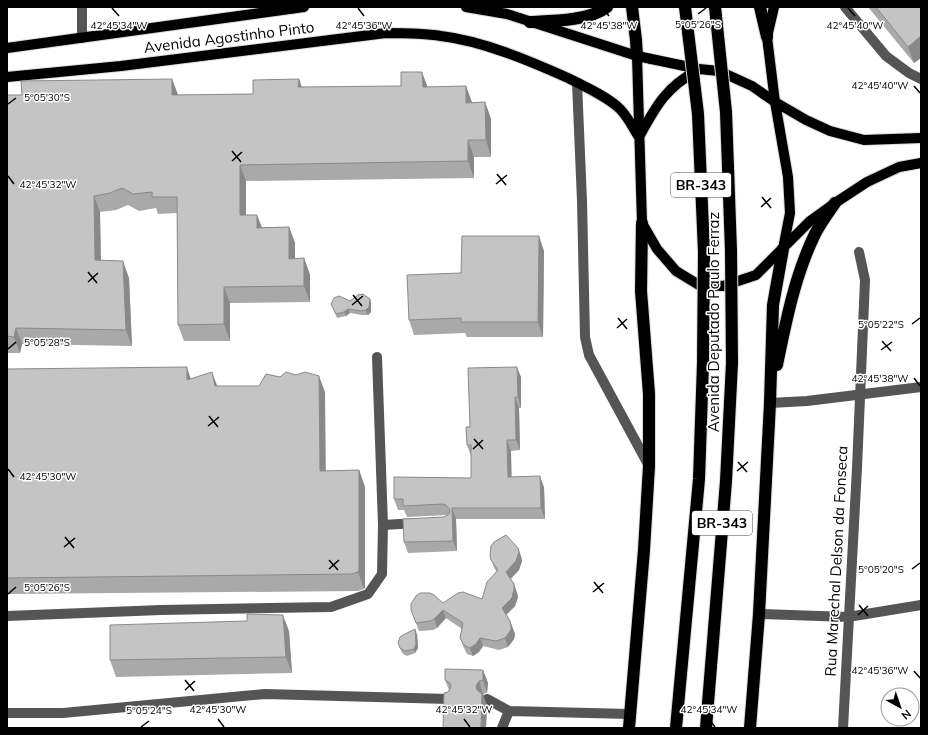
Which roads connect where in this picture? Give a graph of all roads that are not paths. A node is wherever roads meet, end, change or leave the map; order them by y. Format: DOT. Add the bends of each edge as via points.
graph roads {
  1 [pos="82,7"];
  2 [pos="304,7"];
  3 [pos="466,7"];
  4 [pos="607,7"];
  5 [pos="632,7"];
  6 [pos="685,7"];
  7 [pos="715,7"];
  8 [pos="760,7"];
  9 [pos="774,7"];
  10 [pos="845,7"];
  11 [pos="530,22"];
  12 [pos="767,37"];
  13 [pos="82,38"];
  14 [pos="7,48"];
  15 [pos="637,56"];
  16 [pos="699,69"];
  17 [pos="7,77"];
  18 [pos="921,79"];
  19 [pos="577,83"];
  20 [pos="775,102"];
  21 [pos="639,137"];
  22 [pos="921,138"];
  23 [pos="921,163"];
  24 [pos="834,203"];
  25 [pos="642,223"];
  26 [pos="783,249"];
  27 [pos="859,252"];
  28 [pos="377,357"];
  29 [pos="921,387"];
  30 [pos="859,395"];
  31 [pos="770,398"];
  32 [pos="649,466"];
  33 [pos="426,522"];
  34 [pos="383,525"];
  35 [pos="921,605"];
  36 [pos="759,614"];
  37 [pos="7,616"];
  38 [pos="848,617"];
  39 [pos="449,699"];
  40 [pos="487,699"];
  41 [pos="509,711"];
  42 [pos="7,713"];
  43 [pos="630,714"];
  44 [pos="502,728"];
  45 [pos="629,728"];
  46 [pos="676,728"];
  47 [pos="706,728"];
  48 [pos="750,728"];
  49 [pos="842,728"];
  1 -- 13 [label="street"];
  2 -- 13 [label="main road, Avenida Agostinho Pinto"];
  3 -- 11 [label="main road" via="507,14"];
  4 -- 11 [label="highway" via="572,19"];
  5 -- 15 [label="highway"];
  6 -- 46 [label="highway, Avenida Deputado Paulo Ferraz / BR-343, bridge" via="698,121 704,252 703,363 699,479"];
  7 -- 47 [label="highway, Avenida Deputado Paulo Ferraz / BR-343, bridge" via="726,112 732,363 726,481"];
  8 -- 12 [label="highway"];
  9 -- 12 [label="main road"];
  10 -- 18 [label="street" via="886,56 909,74"];
  11 -- 15 [label="main road"];
  12 -- 20 [label="main road"];
  13 -- 14 [label="main road, Avenida Agostinho Pinto"];
  15 -- 16 [label="main road"];
  15 -- 21 [label="main road"];
  16 -- 20 [label="main road" via="719,71 752,86"];
  16 -- 21 [label="main road" via="683,78 666,93"];
  17 -- 19 [label="main road, Avenida Agostinho Pinto" via="121,66 360,36 412,33 442,36 490,48 526,60"];
  19 -- 21 [label="main road, Avenida Agostinho Pinto" via="620,109"];
  19 -- 32 [label="street" via="585,338 589,355"];
  20 -- 22 [label="main road" via="830,131 864,140"];
  20 -- 26 [label="main road" via="788,177 790,213"];
  21 -- 25 [label="main road"];
  23 -- 24 [label="main road" via="899,167 867,182"];
  24 -- 26 [label="main road" via="810,221"];
  24 -- 31 [label="highway" via="815,234 801,267"];
  25 -- 26 [label="main road" via="657,249 676,271 699,285 722,286 756,275"];
  25 -- 32 [label="highway" via="641,291 649,394"];
  26 -- 31 [label="highway" via="773,305"];
  27 -- 30 [label="street, Rua Marechal Delson da Fonseca" via="865,280"];
  28 -- 34 [label="street"];
  29 -- 30 [label="street"];
  30 -- 31 [label="street" via="807,401"];
  30 -- 38 [label="street, Rua Marechal Delson da Fonseca"];
  31 -- 36 [label="highway"];
  32 -- 43 [label="highway"];
  33 -- 34 [label="street"];
  34 -- 37 [label="street" via="382,574 368,594 331,607"];
  35 -- 38 [label="street"];
  36 -- 38 [label="street"];
  36 -- 48 [label="highway"];
  38 -- 49 [label="street, Rua Marechal Delson da Fonseca"];
  39 -- 42 [label="street" via="265,694 63,713"];
  40 -- 41 [label="street"];
  41 -- 43 [label="street"];
  41 -- 44 [label="street"];
  43 -- 45 [label="highway"];
}
